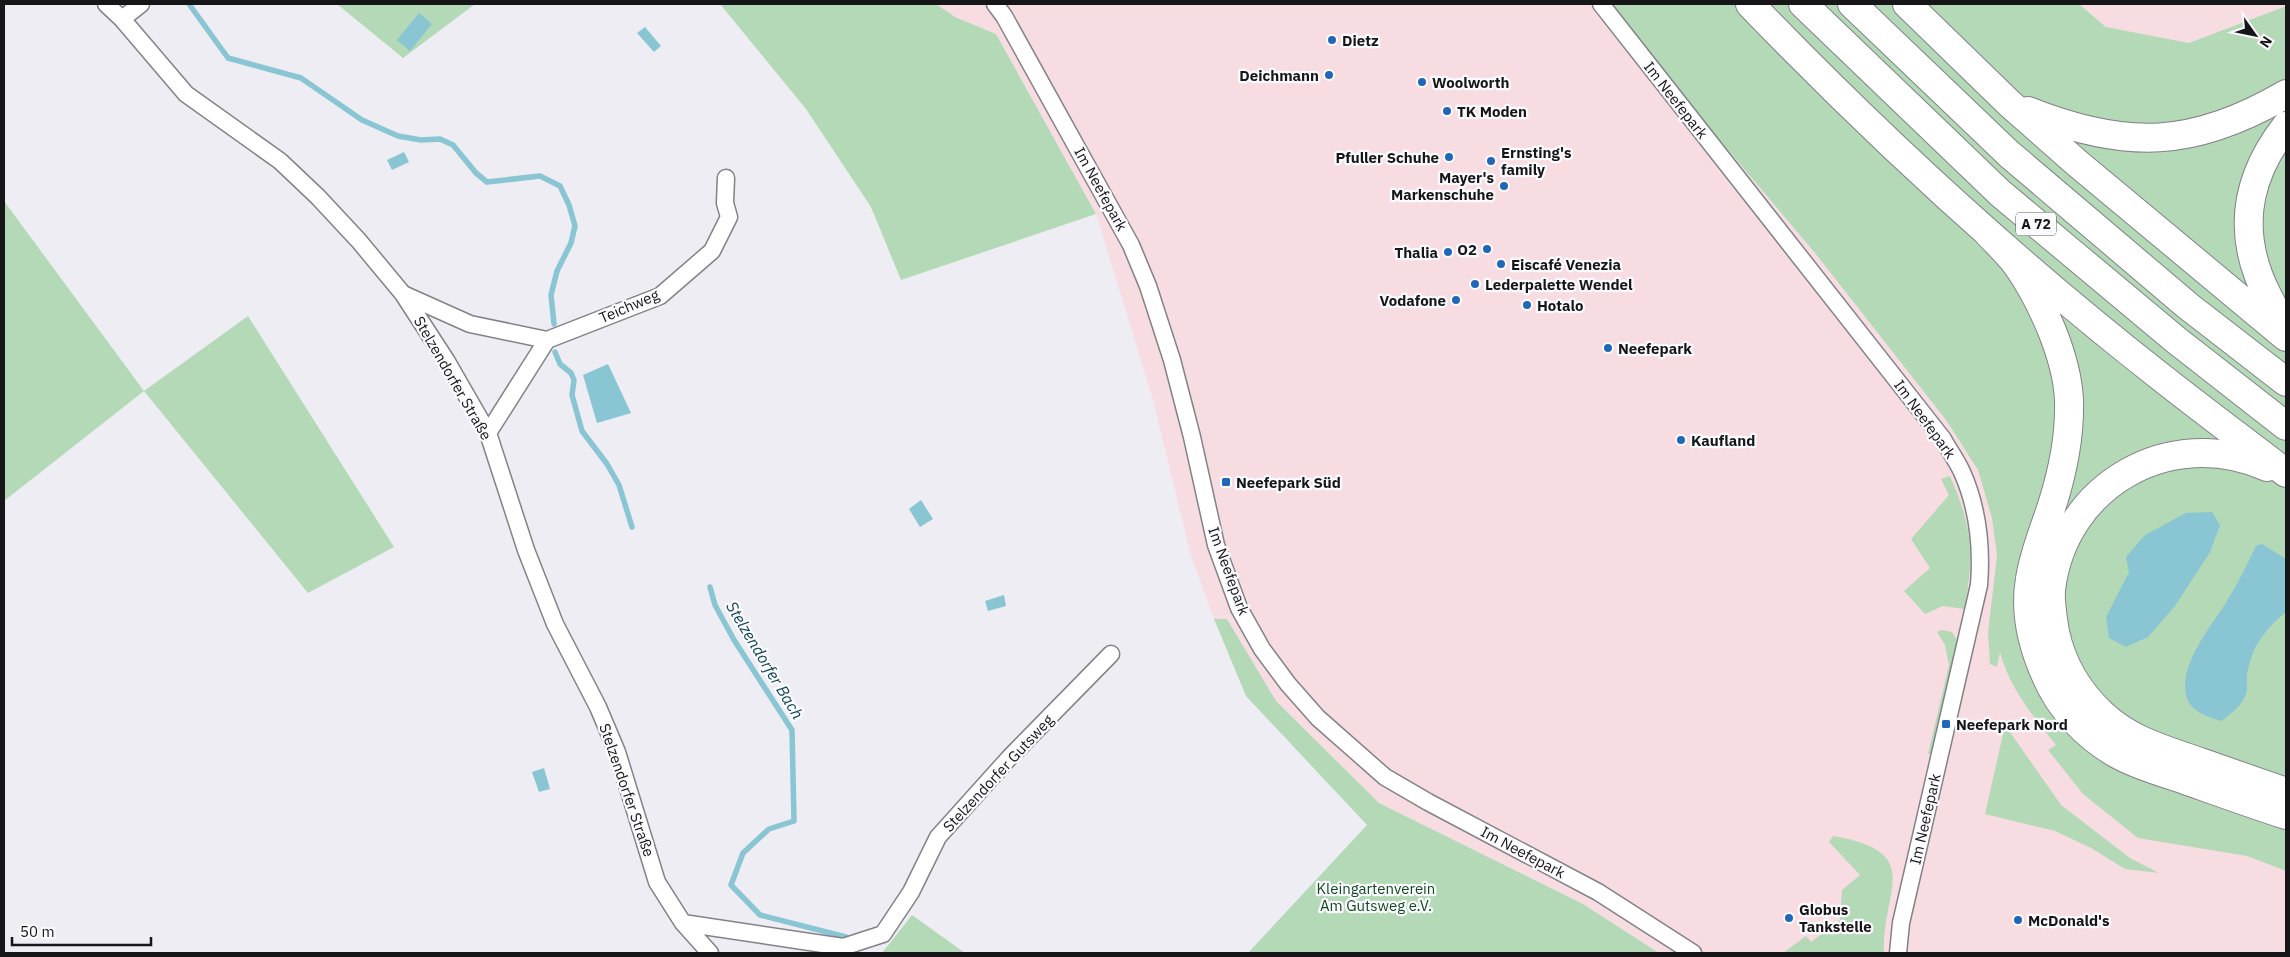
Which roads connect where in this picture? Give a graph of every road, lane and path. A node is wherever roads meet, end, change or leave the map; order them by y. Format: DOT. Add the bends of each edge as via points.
graph roads {
  1 [pos="106,4"];
  2 [pos="141,4"];
  3 [pos="994,4"];
  4 [pos="1601,4"];
  5 [pos="1750,4"];
  6 [pos="1803,4"];
  7 [pos="1852,4"];
  8 [pos="1907,4"];
  9 [pos="122,19"];
  10 [pos="2286,94"];
  11 [pos="2010,104"];
  12 [pos="2286,126"];
  13 [pos="726,178"];
  14 [pos="1986,231"];
  15 [pos="402,294"];
  16 [pos="2286,337"];
  17 [pos="547,340"];
  18 [pos="2286,382"];
  19 [pos="2286,426"];
  20 [pos="488,433"];
  21 [pos="2286,475"];
  22 [pos="1111,654"];
  23 [pos="2286,792"];
  24 [pos="2286,815"];
  25 [pos="683,923"];
  26 [pos="710,953"];
  27 [pos="1693,953"];
  28 [pos="1898,953"];
  1 -- 9 [label="street, Stelzendorfer Straße"];
  2 -- 9 [label="street"];
  3 -- 27 [label="street, Im Neefepark" via="1078,146 1135,253 1172,360 1216,545 1239,608 1262,649 1318,718 1385,777 1598,892"];
  4 -- 28 [label="street, Im Neefepark" via="1943,439 1962,472 1972,503 1981,560 1979,585 1901,923"];
  5 -- 14 [label="highway" via="1914,166"];
  6 -- 19 [label="highway, A 72" via="2000,193 2176,340"];
  7 -- 18 [label="highway, A 72" via="2009,154 2188,306"];
  8 -- 11 [label="highway"];
  9 -- 15 [label="street, Stelzendorfer Straße" via="186,94 280,160 318,197"];
  10 -- 11 [label="highway" via="2264,108 2228,123 2202,132 2164,138 2132,139 2099,134 2060,124"];
  11 -- 16 [label="highway"];
  12 -- 16 [label="highway" via="2257,173 2249,202 2248,230 2256,269"];
  13 -- 17 [label="street, Teichweg" via="725,203 729,218 712,251 660,296"];
  14 -- 21 [label="highway" via="2156,374"];
  14 -- 24 [label="highway" via="2017,265 2032,291 2066,372 2069,400 2064,461 2036,551 2028,607 2031,632 2048,682 2062,706 2078,724 2117,754"];
  15 -- 17 [label="street" via="470,324"];
  15 -- 20 [label="street, Stelzendorfer Straße" via="446,360"];
  17 -- 20 [label="street"];
  20 -- 25 [label="street, Stelzendorfer Straße" via="526,550 552,616 618,752 657,882"];
  21 -- 23 [label="highway" via="2233,456 2206,454 2175,456 2147,463 2124,474 2100,492 2066,535 2056,563 2051,592 2058,646 2069,674 2085,698 2104,717 2147,744"];
  22 -- 25 [label="street, Stelzendorfer Gutsweg" via="1010,757 938,837 910,892 883,934 843,947"];
  25 -- 26 [label="street, Stelzendorfer Straße"];
}
